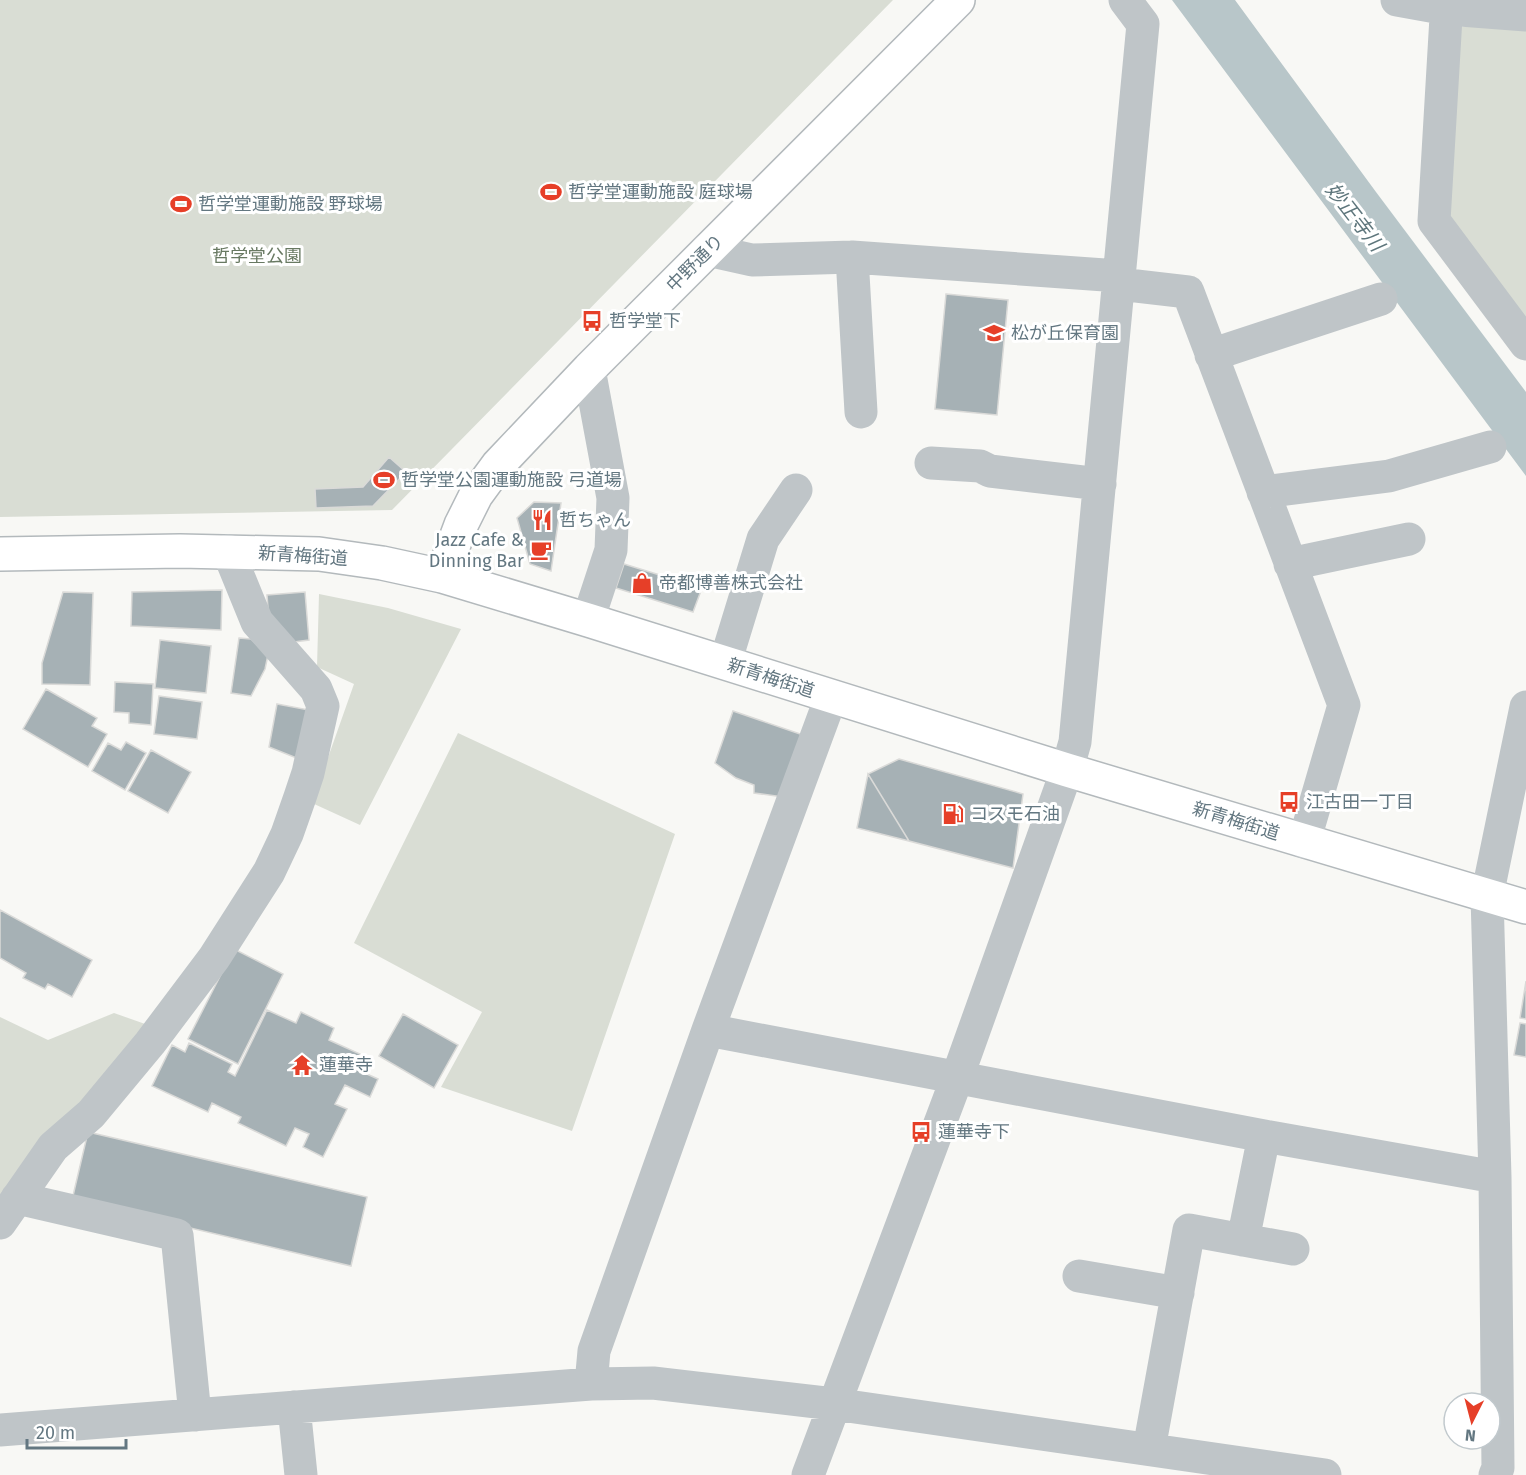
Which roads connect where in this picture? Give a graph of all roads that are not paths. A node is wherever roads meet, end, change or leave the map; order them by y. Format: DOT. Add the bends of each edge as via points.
graph roads {
  1 [pos="958,0"];
  2 [pos="1125,0"];
  3 [pos="1397,0"];
  4 [pos="1447,5"];
  5 [pos="1526,15"];
  6 [pos="707,250"];
  7 [pos="852,257"];
  8 [pos="1119,280"];
  9 [pos="1381,299"];
  10 [pos="1526,344"];
  11 [pos="1211,355"];
  12 [pos="589,369"];
  13 [pos="861,412"];
  14 [pos="1490,447"];
  15 [pos="931,463"];
  16 [pos="1100,484"];
  17 [pos="796,490"];
  18 [pos="1263,492"];
  19 [pos="1409,539"];
  20 [pos="228,552"];
  21 [pos="0,554"];
  22 [pos="1290,564"];
  23 [pos="442,576"];
  24 [pos="588,620"];
  25 [pos="725,663"];
  26 [pos="831,697"];
  27 [pos="1526,706"];
  28 [pos="1067,770"];
  29 [pos="1304,842"];
  30 [pos="1487,896"];
  31 [pos="1526,908"];
  32 [pos="708,1030"];
  33 [pos="957,1078"];
  34 [pos="1264,1136"];
  35 [pos="1495,1177"];
  36 [pos="8,1211"];
  37 [pos="1243,1240"];
  38 [pos="1293,1250"];
  39 [pos="1079,1276"];
  40 [pos="1178,1293"];
  41 [pos="591,1384"];
  42 [pos="834,1404"];
  43 [pos="294,1407"];
  44 [pos="195,1415"];
  45 [pos="0,1430"];
  46 [pos="1149,1449"];
  47 [pos="301,1475"];
  48 [pos="808,1475"];
  49 [pos="1325,1475"];
  50 [pos="1494,1475"];
  1 -- 6 [label="main road, 中野通り"];
  2 -- 8 [label="street" via="1143,24"];
  3 -- 4 [label="street"];
  4 -- 5 [label="street"];
  4 -- 10 [label="street" via="1434,221"];
  6 -- 7 [label="street" via="752,260"];
  6 -- 12 [label="main road, 中野通り"];
  7 -- 8 [label="street"];
  7 -- 13 [label="street"];
  8 -- 11 [label="street" via="1188,292"];
  8 -- 16 [label="street"];
  9 -- 11 [label="street"];
  11 -- 18 [label="street"];
  12 -- 23 [label="main road, 中野通り" via="498,465 476,495"];
  12 -- 24 [label="street" via="613,498 611,550"];
  14 -- 18 [label="street" via="1389,476"];
  15 -- 16 [label="street" via="980,466 990,471"];
  16 -- 28 [label="street" via="1075,742"];
  17 -- 25 [label="street" via="763,539"];
  18 -- 22 [label="street"];
  19 -- 22 [label="street"];
  20 -- 21 [label="main road, 新青梅街道"];
  20 -- 23 [label="main road, 新青梅街道" via="319,554"];
  20 -- 36 [label="street" via="257,622 316,688 322,706 303,789 269,872 214,958 91,1114 53,1147"];
  22 -- 29 [label="street" via="1344,705"];
  23 -- 24 [label="main road, 新青梅街道"];
  24 -- 25 [label="main road, 新青梅街道"];
  25 -- 26 [label="main road, 新青梅街道"];
  26 -- 28 [label="main road, 新青梅街道"];
  26 -- 32 [label="street"];
  27 -- 30 [label="street"];
  28 -- 29 [label="main road, 新青梅街道"];
  28 -- 33 [label="street"];
  29 -- 30 [label="main road, 新青梅街道"];
  30 -- 31 [label="main road, 新青梅街道"];
  30 -- 35 [label="street"];
  32 -- 33 [label="street"];
  32 -- 41 [label="street" via="594,1351"];
  33 -- 34 [label="street"];
  33 -- 42 [label="street"];
  34 -- 35 [label="street"];
  34 -- 37 [label="street"];
  35 -- 50 [label="street" via="1498,1468"];
  36 -- 44 [label="street" via="177,1235"];
  37 -- 38 [label="street"];
  37 -- 40 [label="street" via="1189,1230"];
  39 -- 40 [label="street"];
  40 -- 46 [label="street"];
  41 -- 42 [label="street" via="653,1383"];
  41 -- 43 [label="street"];
  42 -- 46 [label="street"];
  42 -- 48 [label="street"];
  43 -- 44 [label="street"];
  43 -- 47 [label="street"];
  44 -- 45 [label="street"];
  46 -- 49 [label="street"];
}
